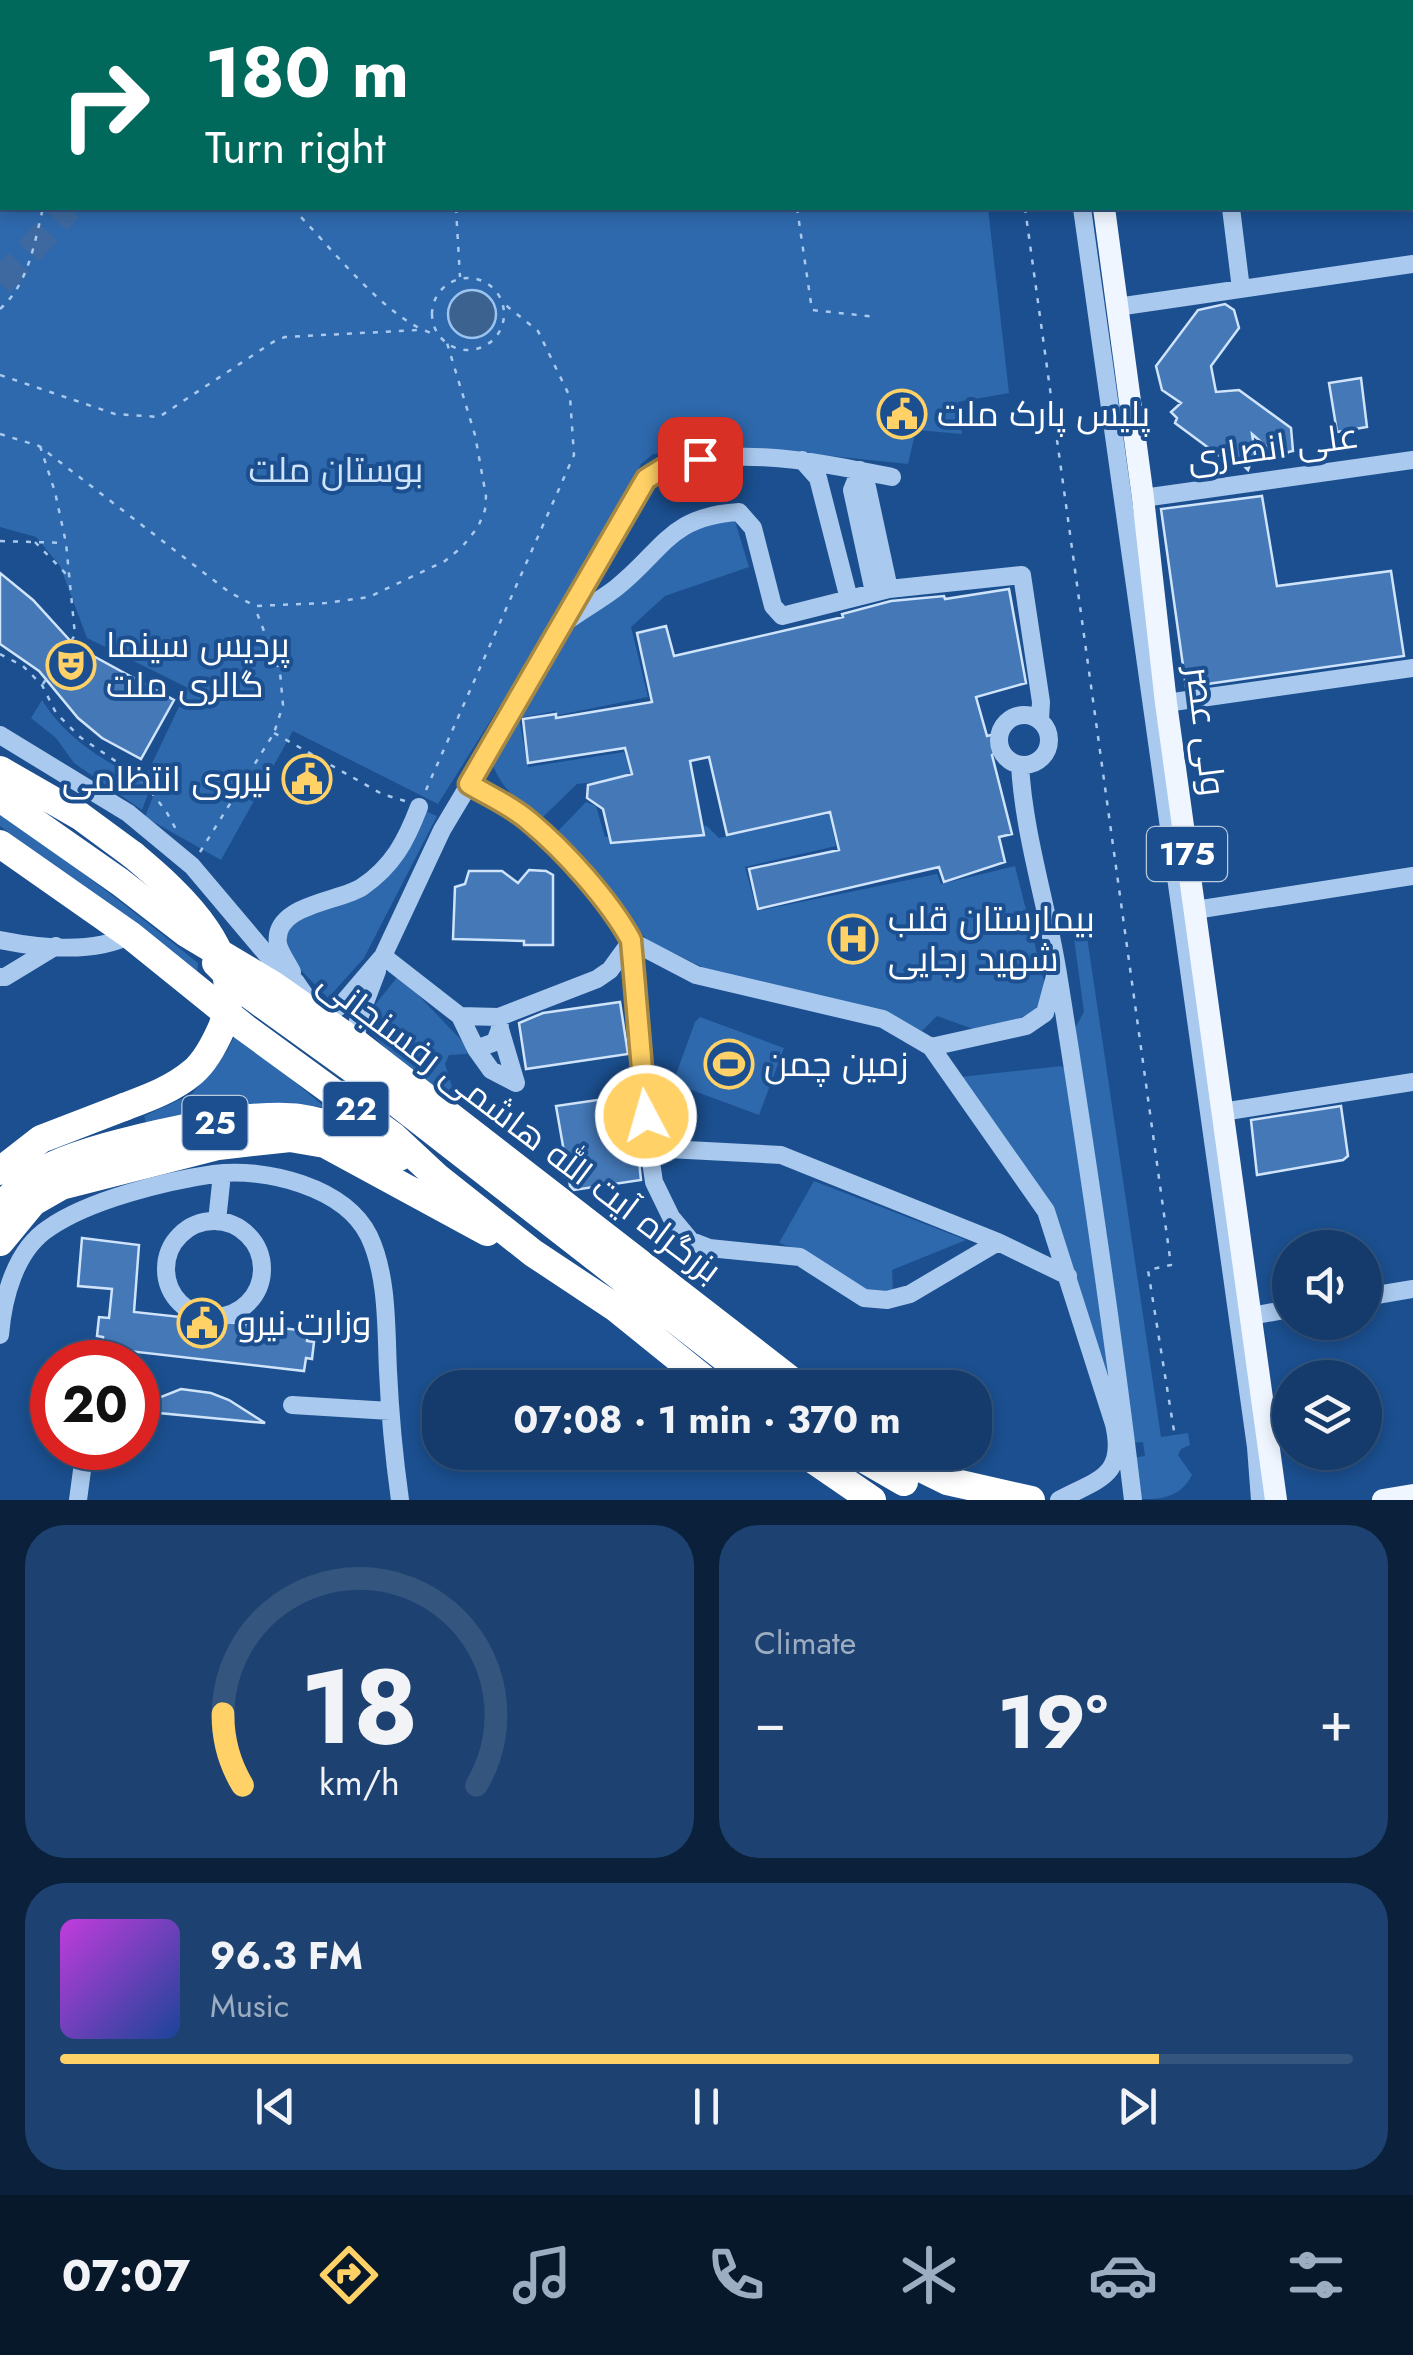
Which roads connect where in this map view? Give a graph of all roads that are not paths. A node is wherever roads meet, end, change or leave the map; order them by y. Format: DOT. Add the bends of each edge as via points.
graph roads {
  1 [pos="1082,210"];
  2 [pos="1104,210"];
  3 [pos="1231,210"];
  4 [pos="1413,264"];
  5 [pos="1241,289"];
  6 [pos="1117,307"];
  7 [pos="802,459"];
  8 [pos="1413,460"];
  9 [pos="860,470"];
  10 [pos="892,477"];
  11 [pos="1143,498"];
  12 [pos="881,590"];
  13 [pos="849,599"];
  14 [pos="566,622"];
  15 [pos="1413,668"];
  16 [pos="1166,702"];
  17 [pos="1040,720"];
  18 [pos="0,735"];
  19 [pos="1020,765"];
  20 [pos="0,770"];
  21 [pos="469,784"];
  22 [pos="0,798"];
  23 [pos="419,807"];
  24 [pos="0,844"];
  25 [pos="1413,876"];
  26 [pos="1194,910"];
  27 [pos="186,933"];
  28 [pos="130,935"];
  29 [pos="0,940"];
  30 [pos="631,940"];
  31 [pos="56,946"];
  32 [pos="383,956"];
  33 [pos="1057,968"];
  34 [pos="0,978"];
  35 [pos="296,982"];
  36 [pos="460,1016"];
  37 [pos="322,1020"];
  38 [pos="500,1023"];
  39 [pos="356,1043"];
  40 [pos="931,1047"];
  41 [pos="476,1049"];
  42 [pos="1413,1082"];
  43 [pos="1222,1112"];
  44 [pos="649,1148"];
  45 [pos="219,1164"];
  46 [pos="0,1171"];
  47 [pos="437,1177"];
  48 [pos="0,1207"];
  49 [pos="217,1221"];
  50 [pos="0,1242"];
  51 [pos="998,1242"];
  52 [pos="533,1253"];
  53 [pos="1068,1276"];
  54 [pos="1413,1289"];
  55 [pos="1382,1294"];
  56 [pos="1272,1312"];
  57 [pos="1250,1316"];
  58 [pos="0,1335"];
  59 [pos="693,1370"];
  60 [pos="758,1370"];
  61 [pos="758,1370"];
  62 [pos="292,1405"];
  63 [pos="390,1411"];
  64 [pos="1123,1445"];
  65 [pos="1122,1467"];
  66 [pos="82,1470"];
  67 [pos="828,1470"];
  68 [pos="884,1470"];
  69 [pos="924,1470"];
  70 [pos="1413,1495"];
  71 [pos="78,1500"];
  72 [pos="400,1500"];
  73 [pos="872,1500"];
  74 [pos="947,1500"];
  75 [pos="1031,1500"];
  76 [pos="1059,1500"];
  77 [pos="1133,1500"];
  78 [pos="1260,1500"];
  79 [pos="1276,1500"];
  80 [pos="1383,1500"];
  1 -- 78 [label="street"];
  2 -- 6 [label="main road, ولی عصر / 175"];
  3 -- 5 [label="street"];
  4 -- 5 [label="street"];
  5 -- 6 [label="street"];
  6 -- 11 [label="main road, ولی عصر / 175"];
  7 -- 9 [label="street"];
  7 -- 13 [label="street" via="818,478"];
  7 -- 14 [label="street" via="700,459 646,479"];
  8 -- 11 [label="street, علی انصاری"];
  9 -- 10 [label="street"];
  9 -- 12 [label="street" via="852,490"];
  11 -- 16 [label="main road, ولی عصر / 175"];
  12 -- 13 [label="street"];
  12 -- 17 [label="street" via="1022,576"];
  13 -- 14 [label="street" via="782,616 773,606 753,528 738,512 686,524 618,586"];
  14 -- 21 [label="street"];
  15 -- 16 [label="street"];
  16 -- 26 [label="main road, ولی عصر / 175"];
  17 -- 19 [label="street" via="1049,734 1047,750 1036,762"];
  17 -- 19 [label="street" via="1016,716 1000,734 1001,750"];
  18 -- 35 [label="street" via="128,813 192,866"];
  19 -- 33 [label="street"];
  20 -- 46 [label="highway, bridge" via="80,816 173,888 211,936 230,990 216,1042 195,1070 170,1088 41,1139"];
  21 -- 30 [label="street" via="528,820"];
  21 -- 32 [label="street"];
  22 -- 27 [label="highway, بزرگراه آیت الله هاشمی رفسنجانی / 22"];
  23 -- 35 [label="street" via="391,864 358,890 297,910 280,930 278,944"];
  24 -- 28 [label="highway, 22"];
  25 -- 26 [label="street"];
  26 -- 43 [label="main road, ولی عصر / 175"];
  27 -- 37 [label="highway, بزرگراه آیت الله هاشمی رفسنجانی / 22"];
  27 -- 60 [label="highway, بزرگراه آیت الله هاشمی رفسنجانی / 22" via="243,990"];
  28 -- 31 [label="street" via="111,945"];
  28 -- 47 [label="highway, 22"];
  29 -- 31 [label="street"];
  30 -- 38 [label="street" via="597,979"];
  30 -- 40 [label="street" via="696,974 883,1018"];
  30 -- 44 [label="street"];
  31 -- 34 [label="street"];
  32 -- 36 [label="street"];
  32 -- 37 [label="street"];
  32 -- 39 [label="street"];
  33 -- 40 [label="street" via="1046,1013 1026,1026"];
  33 -- 64 [label="street" via="1109,1302"];
  35 -- 37 [label="street"];
  36 -- 38 [label="street"];
  36 -- 41 [label="street"];
  37 -- 39 [label="highway, بزرگراه آیت الله هاشمی رفسنجانی / 22"];
  38 -- 41 [label="street" via="489,1046"];
  38 -- 41 [label="street" via="516,1083 491,1070"];
  39 -- 61 [label="highway, بزرگراه آیت الله هاشمی رفسنجانی / 22"];
  40 -- 53 [label="street" via="1046,1211"];
  42 -- 43 [label="street"];
  43 -- 57 [label="main road, ولی عصر / 175"];
  44 -- 51 [label="street" via="780,1156"];
  44 -- 51 [label="street" via="654,1182 690,1240 800,1257 864,1298 910,1294"];
  45 -- 49 [label="street"];
  45 -- 50 [label="highway" via="60,1186 32,1202"];
  45 -- 52 [label="highway" via="290,1138 326,1144"];
  45 -- 58 [label="street" via="82,1210 46,1229 20,1260"];
  45 -- 63 [label="street" via="323,1194 369,1236 385,1314"];
  47 -- 48 [label="highway, 25" via="341,1127 272,1115 77,1156 35,1176"];
  47 -- 52 [label="highway, 22"];
  49 -- 49 [label="street" via="177,1238 165,1266 172,1295 210,1318 241,1310 261,1283 259,1250 250,1236"];
  51 -- 53 [label="street"];
  52 -- 59 [label="highway, 22"];
  53 -- 64 [label="street"];
  54 -- 55 [label="street"];
  56 -- 57 [label="street"];
  57 -- 79 [label="main road, ولی عصر / 175"];
  62 -- 63 [label="street"];
  63 -- 72 [label="street"];
  64 -- 65 [label="street"];
  65 -- 76 [label="street"];
  65 -- 77 [label="street"];
  66 -- 71 [label="street"];
  67 -- 73 [label="highway"];
  68 -- 74 [label="highway"];
  69 -- 75 [label="highway"];
  70 -- 80 [label="main road"];
}
